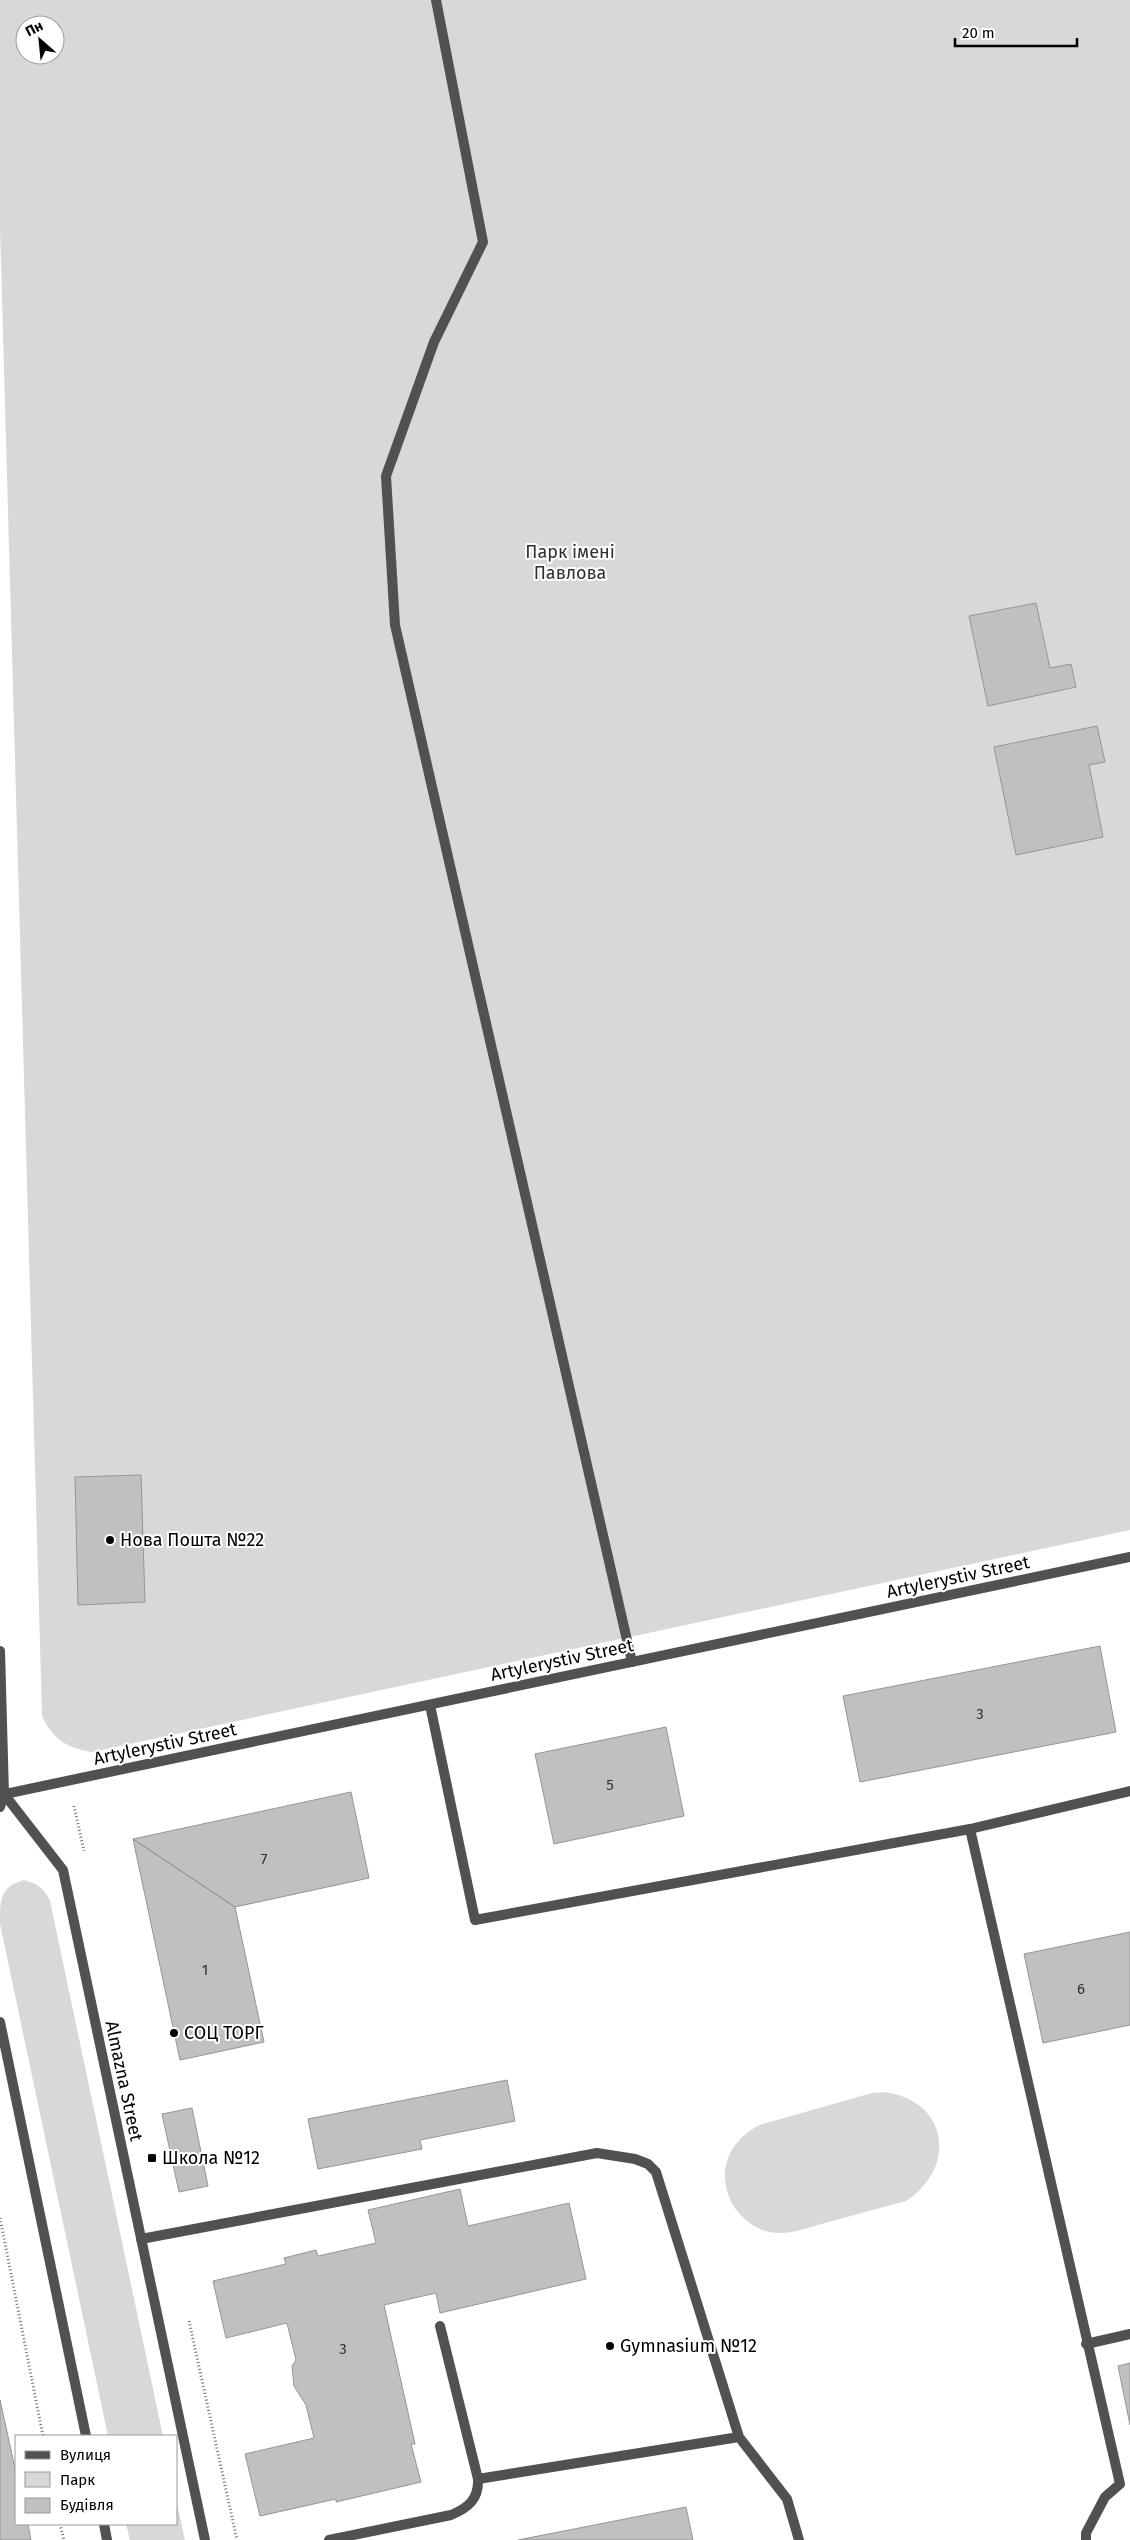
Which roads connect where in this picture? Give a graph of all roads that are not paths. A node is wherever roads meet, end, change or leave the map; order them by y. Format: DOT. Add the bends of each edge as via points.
graph roads {
  1 [pos="436,0"];
  2 [pos="1130,1557"];
  3 [pos="0,1651"];
  4 [pos="632,1662"];
  5 [pos="430,1705"];
  6 [pos="1130,1791"];
  7 [pos="2,1795"];
  8 [pos="0,1807"];
  9 [pos="970,1829"];
  10 [pos="0,2022"];
  11 [pos="141,2239"];
  12 [pos="440,2326"];
  13 [pos="1130,2334"];
  14 [pos="1086,2344"];
  15 [pos="86,2435"];
  16 [pos="739,2437"];
  17 [pos="478,2479"];
  18 [pos="1125,2483"];
  19 [pos="104,2525"];
  20 [pos="107,2540"];
  21 [pos="205,2540"];
  22 [pos="328,2540"];
  23 [pos="799,2540"];
  24 [pos="1086,2540"];
  1 -- 4 [label="street" via="483,242 434,342 386,476 395,625"];
  2 -- 4 [label="street, Artylerystiv Street"];
  3 -- 7 [label="street"];
  4 -- 5 [label="street, Artylerystiv Street"];
  5 -- 7 [label="street, Artylerystiv Street"];
  5 -- 9 [label="street" via="475,1920"];
  6 -- 9 [label="street"];
  7 -- 8 [label="street"];
  7 -- 11 [label="street, Almazna Street" via="63,1870"];
  9 -- 14 [label="street"];
  10 -- 15 [label="street"];
  11 -- 16 [label="street" via="597,2153 648,2164 656,2172"];
  11 -- 21 [label="street, Almazna Street"];
  12 -- 17 [label="street"];
  13 -- 14 [label="street"];
  14 -- 18 [label="street"];
  16 -- 17 [label="street"];
  16 -- 23 [label="street" via="787,2499"];
  17 -- 22 [label="street" via="479,2488 474,2501 458,2512"];
  18 -- 24 [label="street" via="1105,2497 1086,2533"];
  19 -- 20 [label="street"];
}
